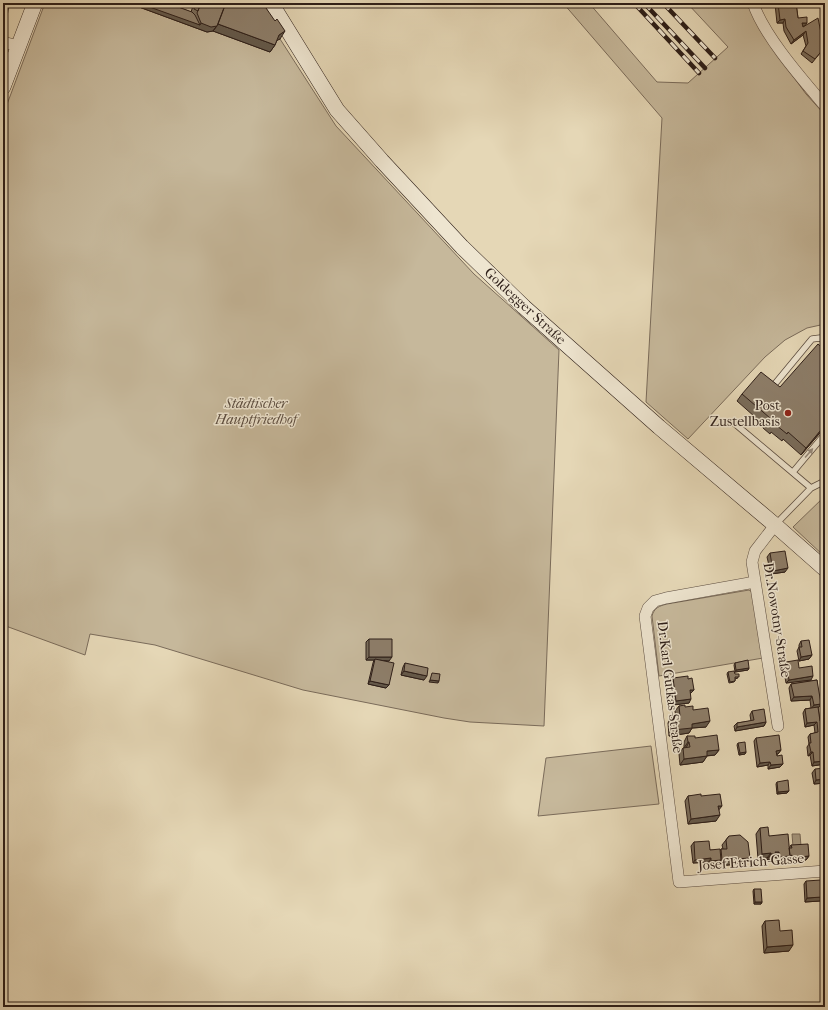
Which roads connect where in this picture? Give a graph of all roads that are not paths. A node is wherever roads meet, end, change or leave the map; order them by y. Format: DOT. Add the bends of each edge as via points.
graph roads {
  1 [pos="35,3"];
  2 [pos="271,3"];
  3 [pos="753,3"];
  4 [pos="3,42"];
  5 [pos="18,46"];
  6 [pos="3,86"];
  7 [pos="825,106"];
  8 [pos="825,339"];
  9 [pos="774,385"];
  10 [pos="734,423"];
  11 [pos="825,434"];
  12 [pos="792,472"];
  13 [pos="825,481"];
  14 [pos="811,488"];
  15 [pos="775,525"];
  16 [pos="825,569"];
  17 [pos="755,582"];
  18 [pos="778,726"];
  19 [pos="825,871"];
  20 [pos="679,882"];
  1 -- 5 [label="street"];
  2 -- 15 [label="street, Goldegger Straße" via="337,110 462,247 519,302 654,422"];
  3 -- 7 [label="street" via="765,28 780,50"];
  4 -- 5 [label="street"];
  5 -- 6 [label="street"];
  8 -- 9 [label="lane" via="812,339"];
  10 -- 12 [label="lane"];
  12 -- 11 [label="lane, one-way"];
  12 -- 14 [label="lane"];
  13 -- 14 [label="lane"];
  14 -- 15 [label="lane"];
  15 -- 16 [label="street, Goldegger Straße"];
  15 -- 17 [label="street, Dr.Nowotny-Straße" via="752,557"];
  17 -- 18 [label="street, Dr.Nowotny-Straße"];
  17 -- 20 [label="street, Dr.Karl Gutkas-Straße" via="655,601 645,616"];
  19 -- 20 [label="street, Josef Etrich-Gasse"];
}
